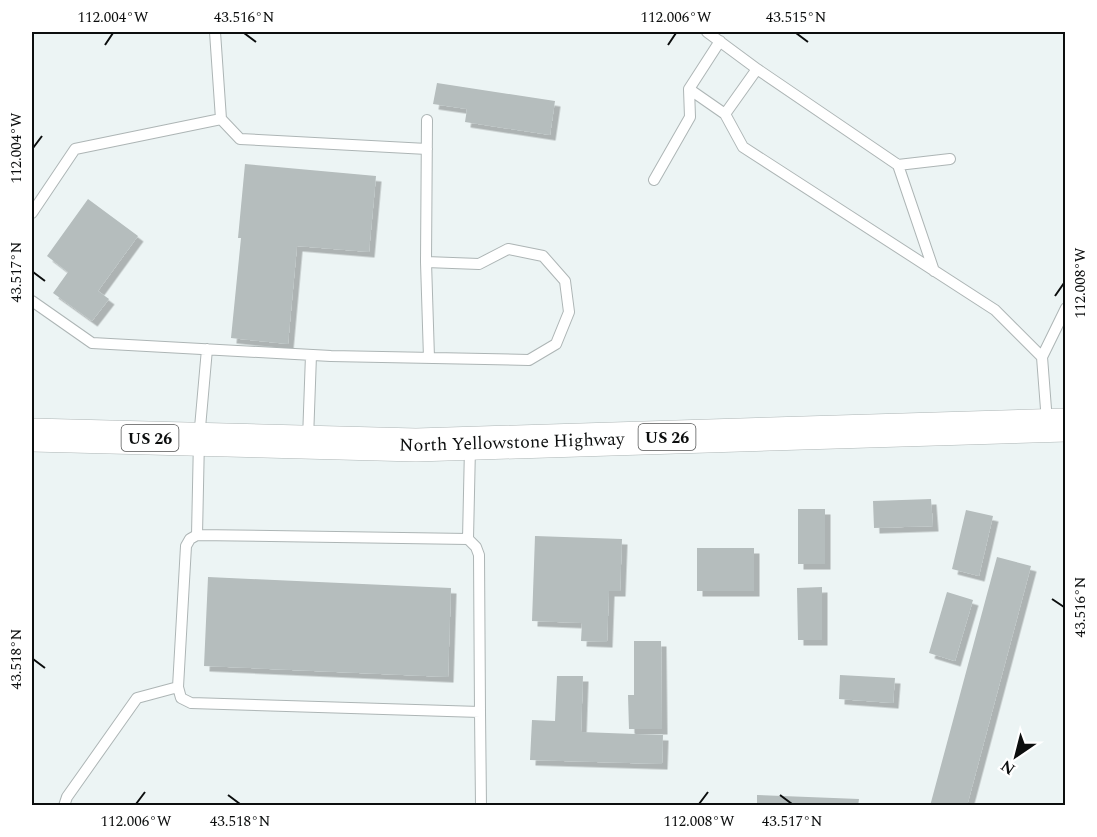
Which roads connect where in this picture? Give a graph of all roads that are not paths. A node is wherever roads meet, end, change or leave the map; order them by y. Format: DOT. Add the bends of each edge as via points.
graph roads {
  1 [pos="215,32"];
  2 [pos="707,32"];
  3 [pos="720,41"];
  4 [pos="757,69"];
  5 [pos="689,89"];
  6 [pos="725,114"];
  7 [pos="221,119"];
  8 [pos="427,120"];
  9 [pos="427,148"];
  10 [pos="950,159"];
  11 [pos="898,165"];
  12 [pos="654,180"];
  13 [pos="32,213"];
  14 [pos="426,262"];
  15 [pos="934,271"];
  16 [pos="32,301"];
  17 [pos="1065,308"];
  18 [pos="207,350"];
  19 [pos="312,355"];
  20 [pos="1042,357"];
  21 [pos="429,358"];
  22 [pos="1057,425"];
  23 [pos="32,435"];
  24 [pos="199,439"];
  25 [pos="308,442"];
  26 [pos="470,443"];
  27 [pos="197,535"];
  28 [pos="468,539"];
  29 [pos="178,687"];
  30 [pos="480,712"];
  31 [pos="64,806"];
  32 [pos="481,806"];
  1 -- 7 [label="lane"];
  2 -- 3 [label="lane"];
  3 -- 4 [label="lane"];
  3 -- 5 [label="lane"];
  4 -- 6 [label="lane"];
  4 -- 11 [label="lane"];
  5 -- 6 [label="lane"];
  5 -- 12 [label="lane" via="690,117"];
  6 -- 15 [label="lane" via="743,147"];
  7 -- 9 [label="lane" via="240,139"];
  7 -- 13 [label="lane" via="75,149"];
  8 -- 9 [label="lane"];
  9 -- 14 [label="lane"];
  10 -- 11 [label="lane"];
  11 -- 15 [label="lane"];
  14 -- 21 [label="lane"];
  14 -- 21 [label="lane" via="479,264 508,249 543,256 565,281 569,312 556,344 529,360"];
  15 -- 20 [label="lane" via="995,310"];
  16 -- 18 [label="lane" via="92,343"];
  17 -- 20 [label="lane"];
  18 -- 19 [label="lane"];
  18 -- 24 [label="lane"];
  19 -- 21 [label="lane"];
  19 -- 25 [label="lane"];
  20 -- 22 [label="lane"];
  22 -- 26 [label="highway, North Yellowstone Highway / US 26"];
  23 -- 24 [label="highway, North Yellowstone Highway / US 26"];
  24 -- 25 [label="highway, North Yellowstone Highway / US 26"];
  24 -- 27 [label="lane"];
  25 -- 26 [label="highway, North Yellowstone Highway / US 26"];
  26 -- 28 [label="lane"];
  27 -- 28 [label="lane"];
  27 -- 29 [label="lane" via="186,546"];
  28 -- 30 [label="lane" via="479,555"];
  29 -- 30 [label="lane" via="182,698 191,703"];
  29 -- 31 [label="lane" via="137,698"];
  30 -- 32 [label="lane"];
}
